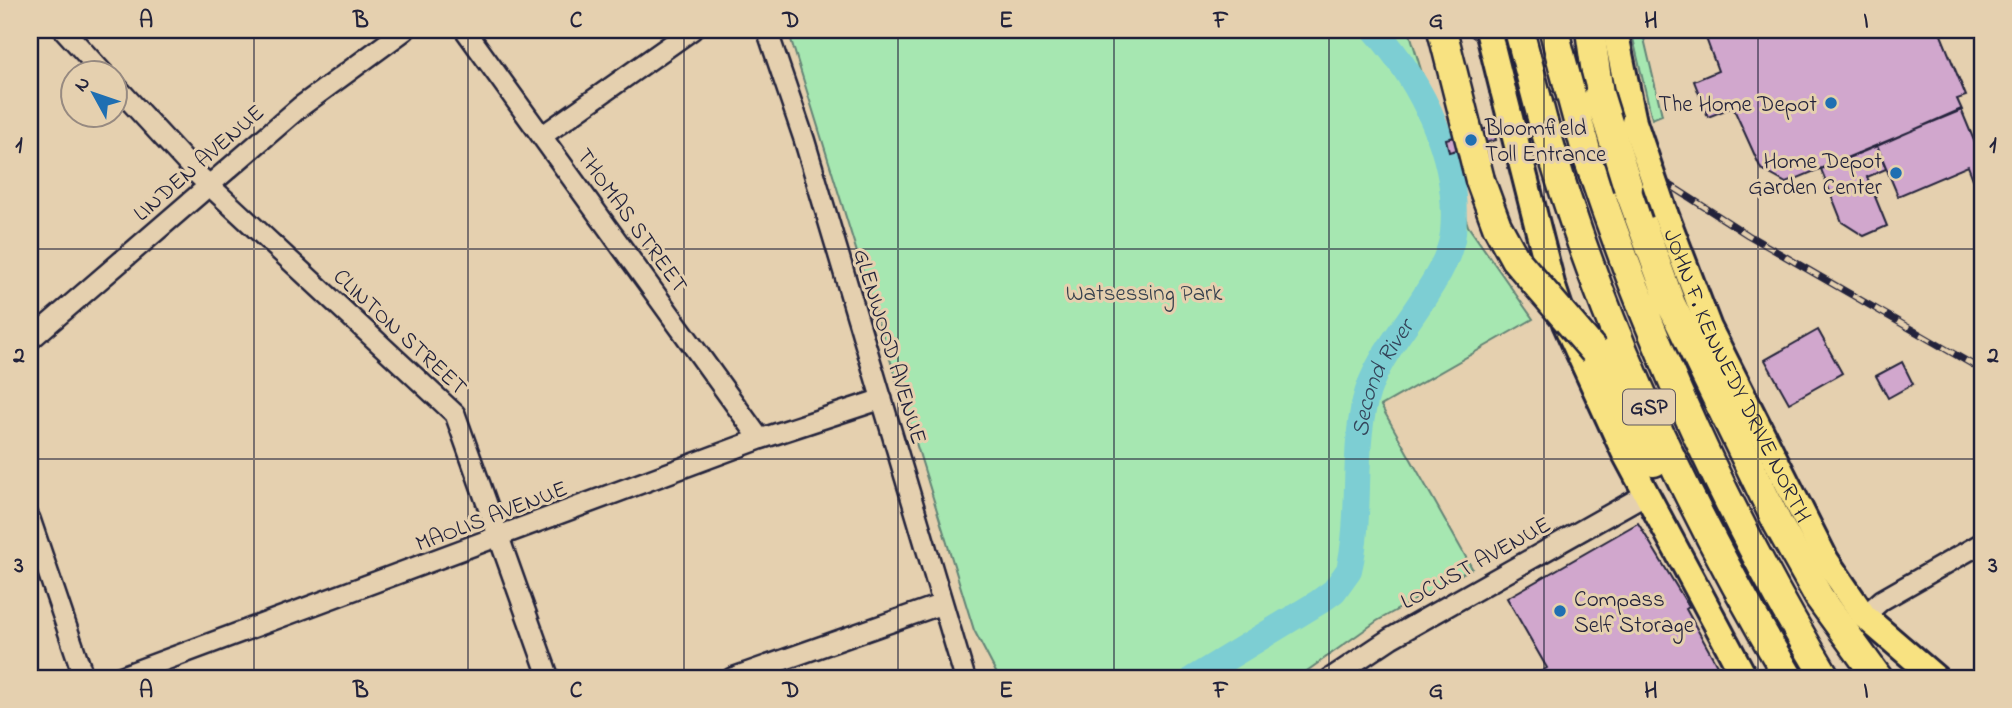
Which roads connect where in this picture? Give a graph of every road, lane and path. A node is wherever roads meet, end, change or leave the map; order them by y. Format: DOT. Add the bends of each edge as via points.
graph roads {
  1 [pos="64,30"];
  2 [pos="405,30"];
  3 [pos="465,30"];
  4 [pos="692,30"];
  5 [pos="767,30"];
  6 [pos="1442,30"];
  7 [pos="1488,30"];
  8 [pos="1519,30"];
  9 [pos="1554,30"];
  10 [pos="1590,30"];
  11 [pos="1615,30"];
  12 [pos="91,60"];
  13 [pos="130,101"];
  14 [pos="542,136"];
  15 [pos="209,186"];
  16 [pos="30,340"];
  17 [pos="882,399"];
  18 [pos="760,439"];
  19 [pos="1646,494"];
  20 [pos="30,519"];
  21 [pos="498,539"];
  22 [pos="1982,543"];
  23 [pos="942,604"];
  24 [pos="1864,616"];
  25 [pos="966,673"];
  26 [pos="1743,677"];
  27 [pos="84,678"];
  28 [pos="117,678"];
  29 [pos="549,678"];
  30 [pos="732,678"];
  31 [pos="1331,678"];
  32 [pos="1787,678"];
  33 [pos="1826,678"];
  34 [pos="1878,678"];
  35 [pos="1936,678"];
  1 -- 12 [label="street"];
  2 -- 15 [label="street, LINDEN AVENUE" via="300,107"];
  3 -- 14 [label="street, THOMAS STREET"];
  4 -- 14 [label="street"];
  5 -- 17 [label="street, GLENWOOD AVENUE"];
  6 -- 32 [label="highway, bridge" via="1480,180 1497,226 1524,273 1594,351 1708,566"];
  7 -- 19 [label="main road, bridge" via="1560,311"];
  8 -- 32 [label="highway, GSP, bridge" via="1543,122 1592,270 1642,393 1711,538"];
  9 -- 33 [label="highway, GSP, bridge" via="1588,158 1640,304 1692,427 1764,572"];
  10 -- 34 [label="highway, bridge" via="1600,94 1628,187 1675,313 1778,524 1819,597"];
  11 -- 24 [label="main road, JOHN F. KENNEDY DRIVE NORTH, bridge" via="1634,122 1709,328 1826,560"];
  13 -- 15 [label="street, CLINTON STREET"];
  14 -- 18 [label="street, THOMAS STREET"];
  15 -- 16 [label="street, LINDEN AVENUE"];
  15 -- 21 [label="street, CLINTON STREET" via="455,414"];
  17 -- 18 [label="street, MAOLIS AVENUE"];
  17 -- 23 [label="street, GLENWOOD AVENUE"];
  18 -- 21 [label="street, MAOLIS AVENUE"];
  19 -- 26 [label="main road"];
  19 -- 31 [label="street, LOCUST AVENUE" via="1391,638"];
  20 -- 27 [label="street"];
  21 -- 28 [label="street, MAOLIS AVENUE"];
  21 -- 29 [label="street, CLINTON STREET"];
  22 -- 24 [label="street" via="1882,600"];
  23 -- 25 [label="street, GLENWOOD AVENUE"];
  23 -- 30 [label="street"];
  24 -- 35 [label="main road, JOHN F. KENNEDY DRIVE NORTH"];
}
